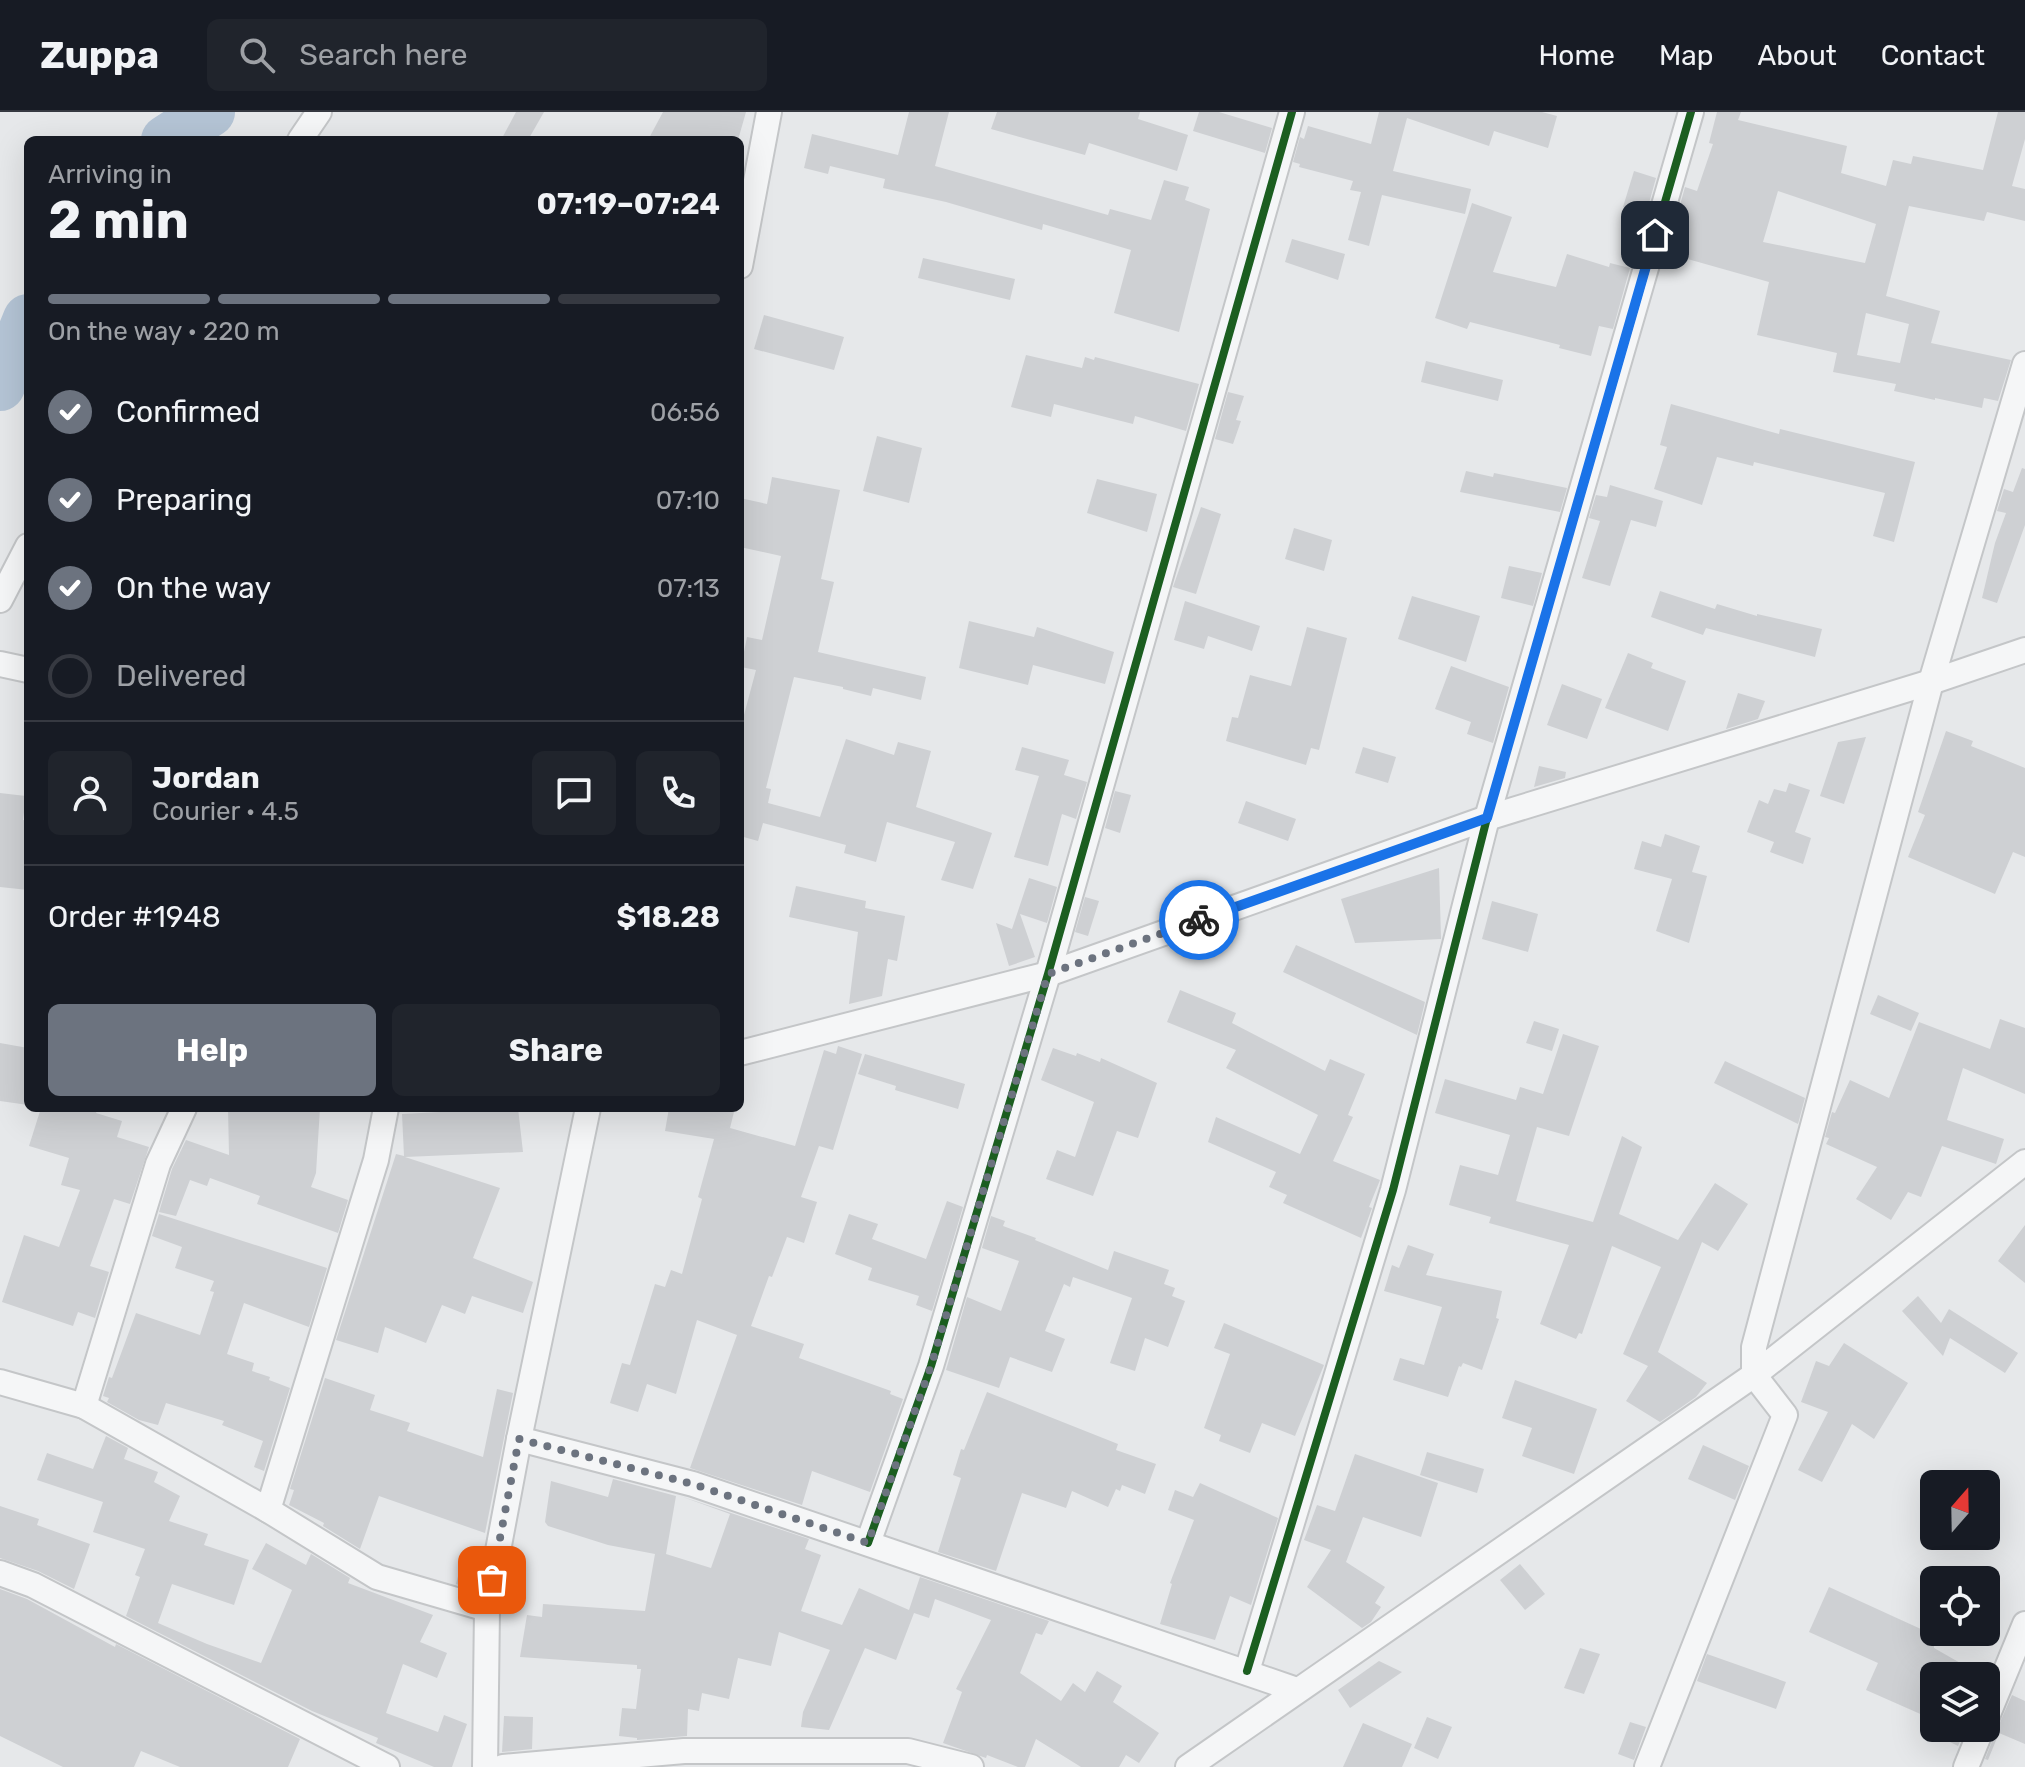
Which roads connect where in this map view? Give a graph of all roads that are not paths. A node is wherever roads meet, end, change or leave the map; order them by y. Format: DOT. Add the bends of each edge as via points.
graph roads {
  1 [pos="319,112"];
  2 [pos="769,112"];
  3 [pos="1292,112"];
  4 [pos="1691,112"];
  5 [pos="303,136"];
  6 [pos="744,245"];
  7 [pos="2025,364"];
  8 [pos="24,554"];
  9 [pos="0,600"];
  10 [pos="2025,650"];
  11 [pos="0,664"];
  12 [pos="24,669"];
  13 [pos="1931,682"];
  14 [pos="1487,818"];
  15 [pos="1048,974"];
  16 [pos="744,1052"];
  17 [pos="182,1112"];
  18 [pos="385,1112"];
  19 [pos="587,1112"];
  20 [pos="2025,1162"];
  21 [pos="1754,1375"];
  22 [pos="0,1382"];
  23 [pos="84,1406"];
  24 [pos="519,1439"];
  25 [pos="268,1510"];
  26 [pos="868,1543"];
  27 [pos="0,1573"];
  28 [pos="487,1609"];
  29 [pos="2025,1624"];
  30 [pos="1247,1671"];
  31 [pos="2000,1685"];
  32 [pos="1297,1690"];
  33 [pos="1976,1742"];
  34 [pos="387,1767"];
  35 [pos="485,1767"];
  36 [pos="503,1767"];
  37 [pos="971,1767"];
  38 [pos="1188,1767"];
  39 [pos="1647,1767"];
  40 [pos="1966,1767"];
  1 -- 5 [label="street"];
  2 -- 6 [label="street"];
  3 -- 15 [label="street"];
  4 -- 14 [label="street"];
  7 -- 13 [label="street"];
  8 -- 9 [label="street"];
  10 -- 13 [label="street"];
  11 -- 12 [label="street"];
  13 -- 14 [label="street"];
  13 -- 21 [label="street" via="1754,1347"];
  14 -- 15 [label="street"];
  14 -- 30 [label="street" via="1393,1190"];
  15 -- 16 [label="street"];
  15 -- 26 [label="street" via="931,1366"];
  17 -- 23 [label="street" via="158,1164"];
  18 -- 25 [label="street" via="376,1160"];
  19 -- 24 [label="street"];
  20 -- 21 [label="street"];
  21 -- 32 [label="street"];
  21 -- 39 [label="street" via="1785,1415"];
  22 -- 23 [label="street"];
  23 -- 25 [label="street"];
  24 -- 26 [label="street" via="693,1484"];
  24 -- 28 [label="street"];
  25 -- 28 [label="street" via="377,1577"];
  26 -- 30 [label="street"];
  27 -- 34 [label="street" via="33,1585"];
  28 -- 35 [label="street"];
  29 -- 31 [label="street"];
  30 -- 32 [label="street"];
  32 -- 38 [label="street"];
  33 -- 40 [label="street"];
  36 -- 37 [label="street" via="684,1751 908,1751"];
}
